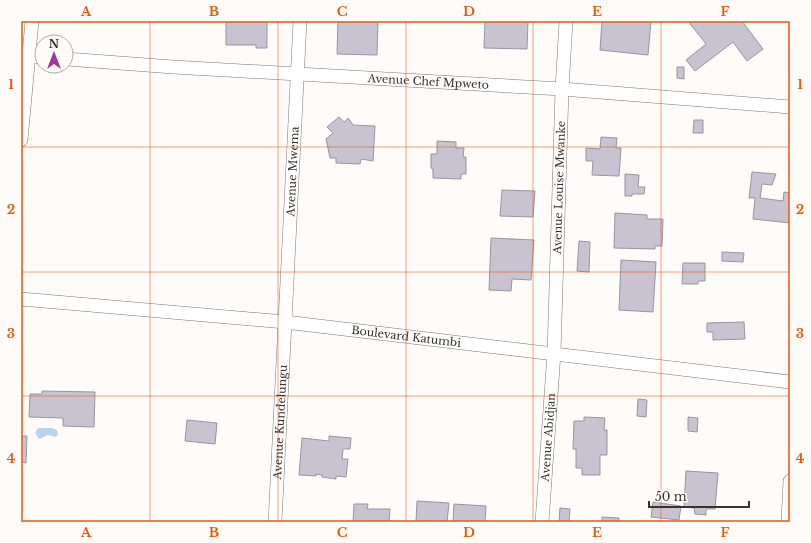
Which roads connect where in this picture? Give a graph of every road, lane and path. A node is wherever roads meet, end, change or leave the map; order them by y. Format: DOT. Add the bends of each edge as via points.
graph roads {
  1 [pos="32,21"];
  2 [pos="300,21"];
  3 [pos="566,21"];
  4 [pos="31,56"];
  5 [pos="74,59"];
  6 [pos="297,73"];
  7 [pos="562,89"];
  8 [pos="790,107"];
  9 [pos="21,140"];
  10 [pos="21,299"];
  11 [pos="284,322"];
  12 [pos="554,353"];
  13 [pos="790,382"];
  14 [pos="790,481"];
  15 [pos="275,522"];
  16 [pos="542,522"];
  17 [pos="788,522"];
  1 -- 4 [label="street"];
  2 -- 6 [label="street, Avenue Mwema"];
  3 -- 7 [label="street, Avenue Louise Mwanke"];
  4 -- 9 [label="street"];
  5 -- 6 [label="street, Avenue Chef Mpweto"];
  6 -- 7 [label="street, Avenue Chef Mpweto"];
  6 -- 11 [label="street, Avenue Mwema"];
  7 -- 8 [label="street, Avenue Chef Mpweto"];
  7 -- 12 [label="street, Avenue Louise Mwanke"];
  10 -- 11 [label="street, Boulevard Katumbi"];
  11 -- 12 [label="street, Boulevard Katumbi"];
  11 -- 15 [label="street, Avenue Kundelungu"];
  12 -- 13 [label="street, Boulevard Katumbi"];
  12 -- 16 [label="street, Avenue Abidjan"];
  14 -- 17 [label="street"];
}
